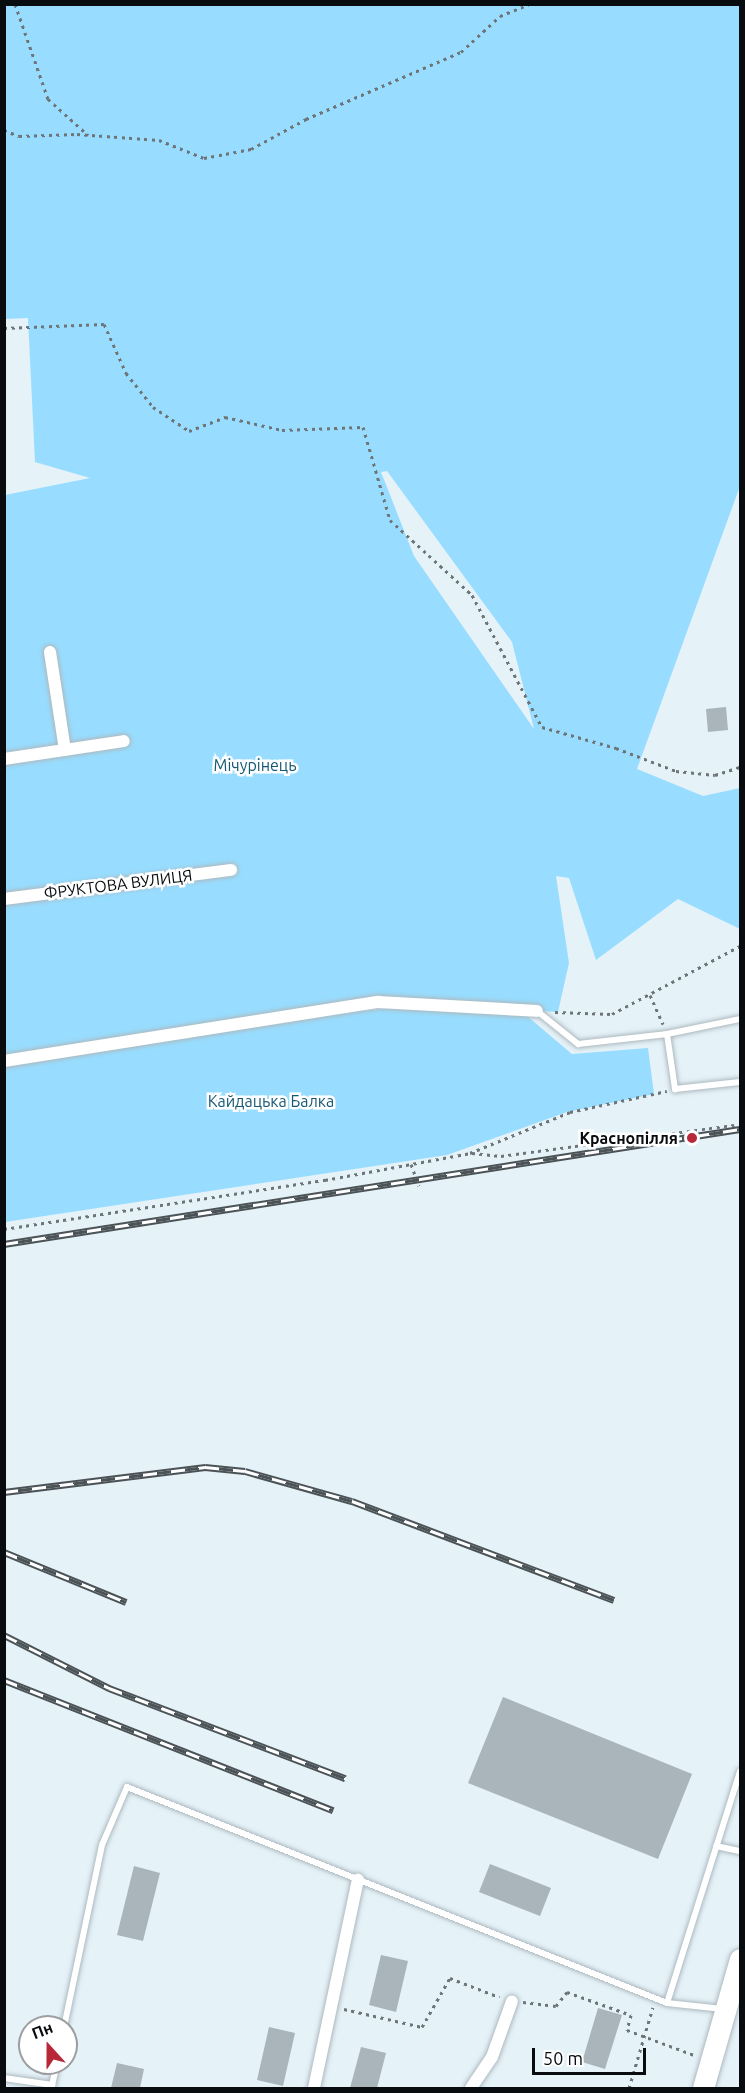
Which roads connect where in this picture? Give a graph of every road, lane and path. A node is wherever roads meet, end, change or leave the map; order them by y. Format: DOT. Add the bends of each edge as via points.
graph roads {
  1 [pos="15,4"];
  2 [pos="529,4"];
  3 [pos="4,130"];
  4 [pos="88,135"];
  5 [pos="4,328"];
  6 [pos="50,652"];
  7 [pos="124,741"];
  8 [pos="65,750"];
  9 [pos="4,759"];
  10 [pos="741,767"];
  11 [pos="231,870"];
  12 [pos="4,899"];
  13 [pos="741,946"];
  14 [pos="650,995"];
  15 [pos="537,1011"];
  16 [pos="741,1019"];
  17 [pos="668,1034"];
  18 [pos="4,1061"];
  19 [pos="741,1082"];
  20 [pos="675,1089"];
  21 [pos="741,1124"];
  22 [pos="470,1153"];
  23 [pos="411,1164"];
  24 [pos="419,1186"];
  25 [pos="4,1229"];
  26 [pos="741,1771"];
  27 [pos="716,1846"];
  28 [pos="741,1851"];
  29 [pos="358,1880"];
  30 [pos="741,1959"];
  31 [pos="655,1998"];
  32 [pos="512,2001"];
  33 [pos="667,2003"];
  34 [pos="725,2009"];
  35 [pos="67,2015"];
  36 [pos="54,2075"];
  37 [pos="4,2078"];
  38 [pos="314,2088"];
  39 [pos="471,2088"];
  40 [pos="629,2088"];
  41 [pos="703,2088"];
  1 -- 4 [label="path" via="48,99"];
  2 -- 4 [label="path" via="500,16 461,52 306,118 251,149 204,158 159,140"];
  3 -- 4 [label="path" via="19,136"];
  5 -- 10 [label="path" via="104,324 126,373 146,398 189,431 225,417 282,430 363,427 390,520 472,595 542,727 616,748 676,771 715,775"];
  6 -- 8 [label="street"];
  7 -- 8 [label="street"];
  8 -- 9 [label="street"];
  11 -- 12 [label="street, ФРУКТОВА ВУЛИЦЯ"];
  13 -- 14 [label="path"];
  14 -- 15 [label="path" via="612,1014"];
  14 -- 17 [label="path"];
  15 -- 17 [label="lane" via="578,1044"];
  15 -- 18 [label="street" via="378,1002"];
  16 -- 17 [label="lane"];
  17 -- 20 [label="lane"];
  19 -- 20 [label="lane"];
  20 -- 22 [label="path" via="570,1113"];
  21 -- 22 [label="path" via="501,1156"];
  22 -- 23 [label="path"];
  23 -- 24 [label="path"];
  23 -- 25 [label="path"];
  26 -- 27 [label="lane"];
  27 -- 28 [label="lane"];
  27 -- 33 [label="lane"];
  29 -- 31 [label="lane"];
  29 -- 35 [label="lane" via="127,1787 102,1845"];
  29 -- 38 [label="street"];
  30 -- 34 [label="highway"];
  31 -- 33 [label="lane"];
  31 -- 40 [label="path"];
  32 -- 39 [label="street" via="492,2057"];
  33 -- 34 [label="lane"];
  34 -- 41 [label="highway"];
  36 -- 37 [label="lane" via="52,2085"];
}
